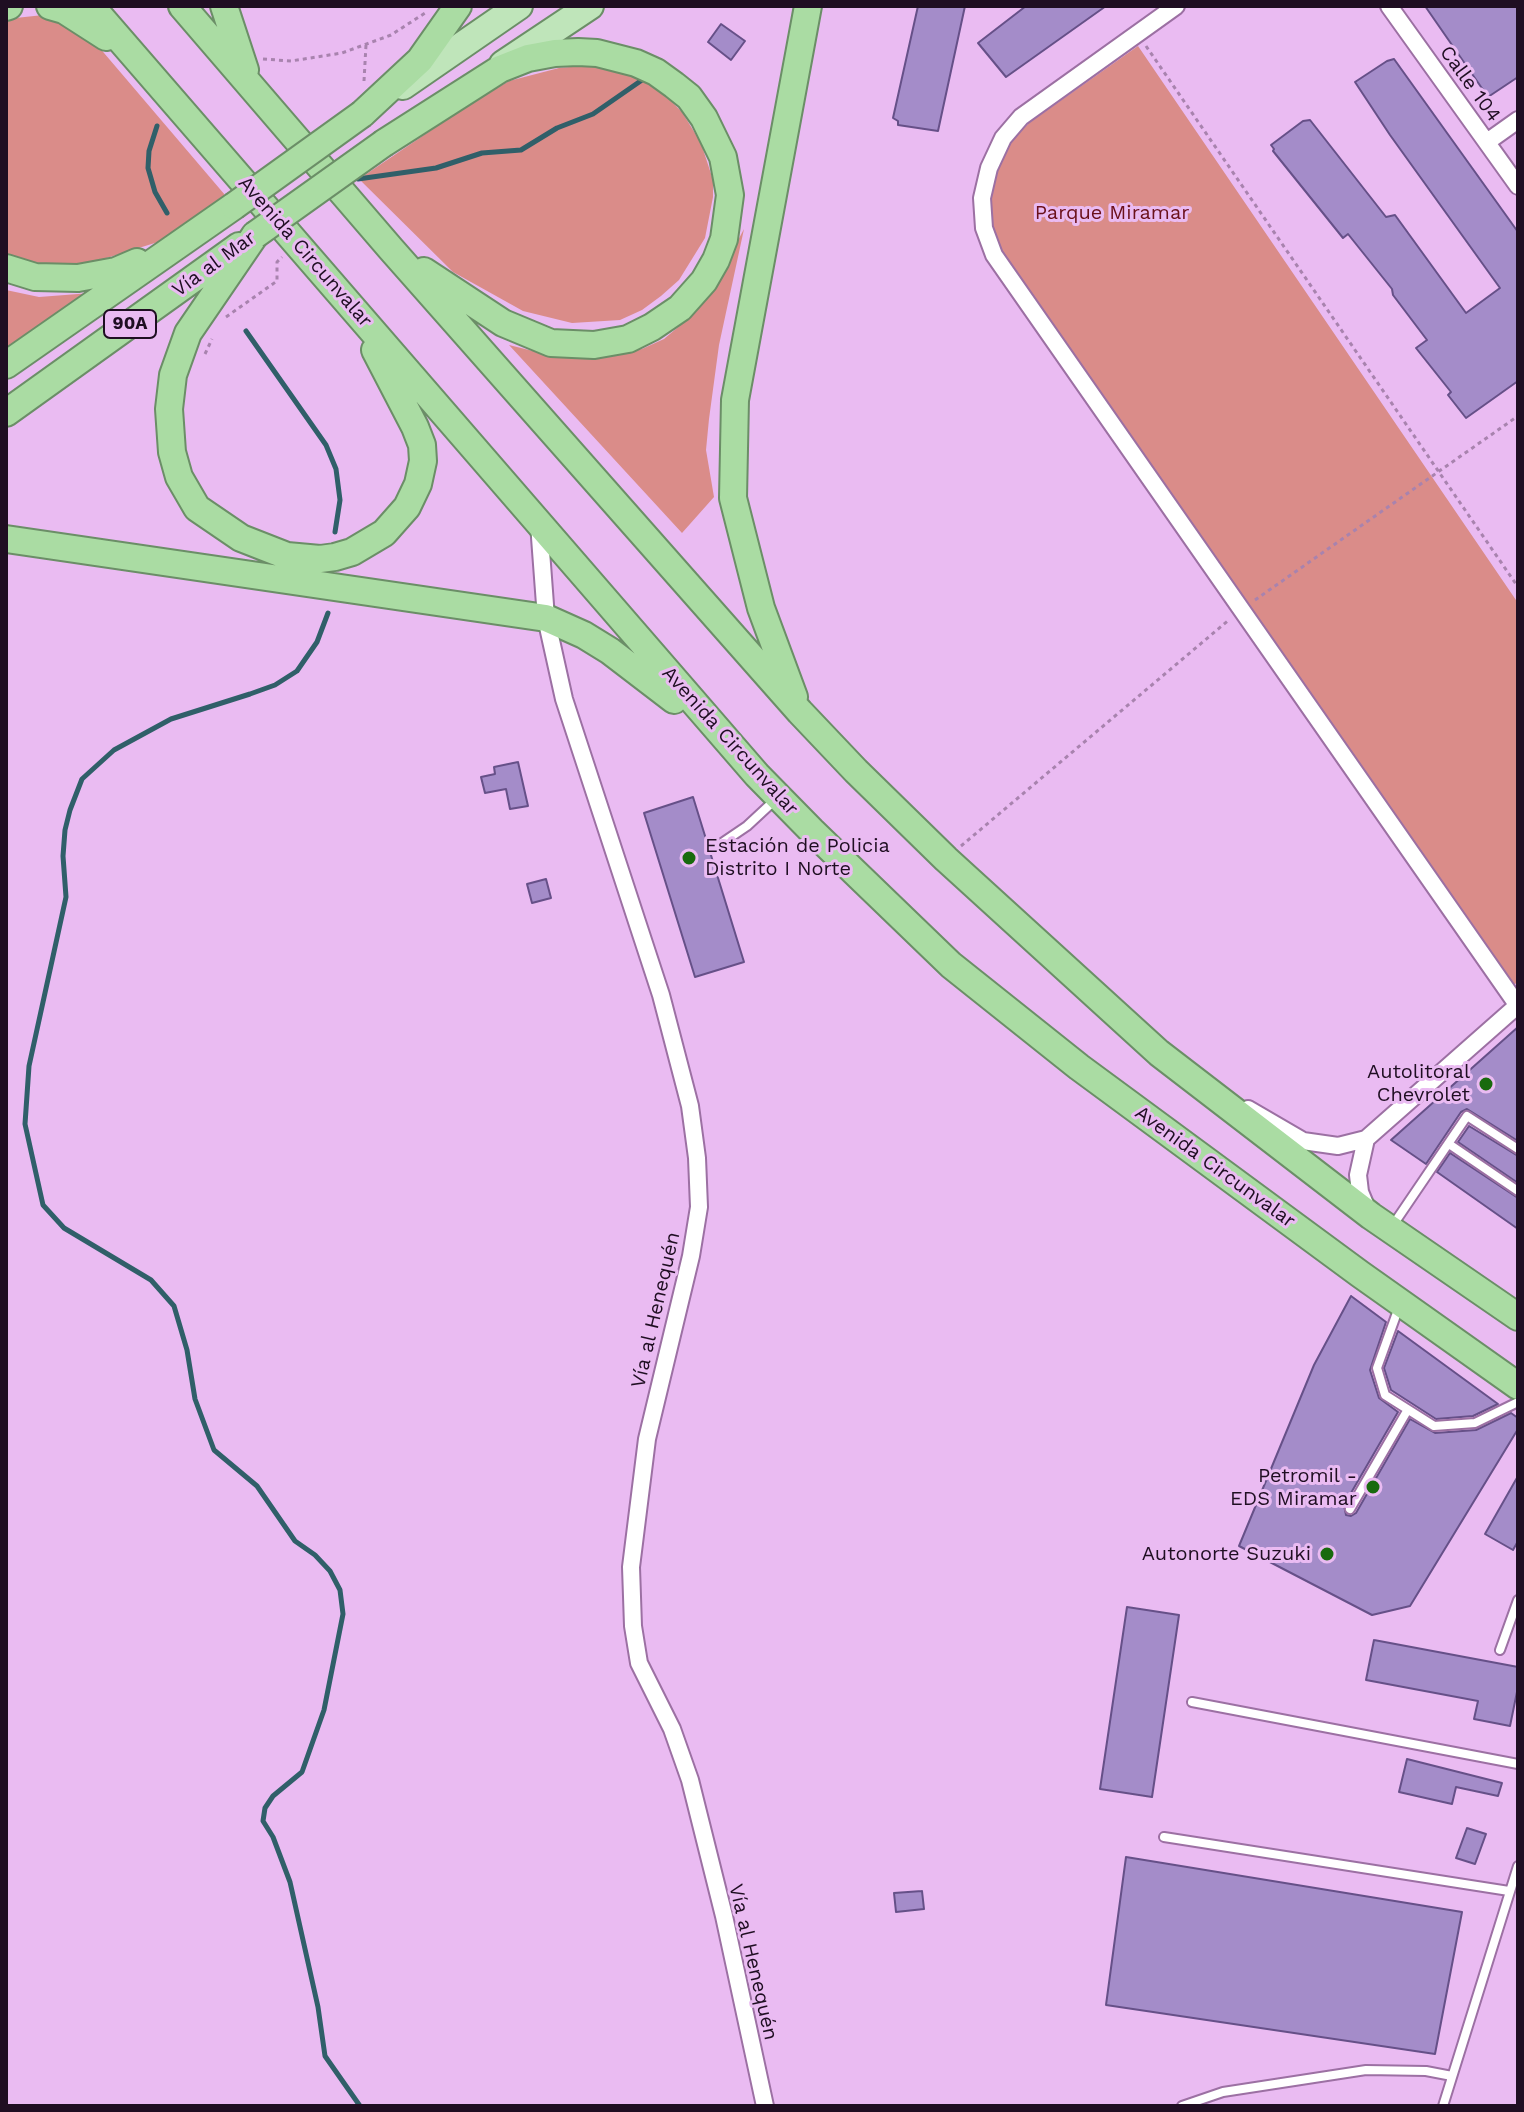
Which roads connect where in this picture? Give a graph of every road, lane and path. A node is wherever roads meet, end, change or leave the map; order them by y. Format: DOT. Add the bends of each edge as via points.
graph roads {
  1 [pos="50,6"];
  2 [pos="91,6"];
  3 [pos="182,6"];
  4 [pos="224,6"];
  5 [pos="458,6"];
  6 [pos="519,6"];
  7 [pos="590,6"];
  8 [pos="808,6"];
  9 [pos="1176,6"];
  10 [pos="1389,6"];
  11 [pos="435,7"];
  12 [pos="1138,33"];
  13 [pos="366,45"];
  14 [pos="239,58"];
  15 [pos="141,63"];
  16 [pos="255,91"];
  17 [pos="362,114"];
  18 [pos="1518,120"];
  19 [pos="1487,142"];
  20 [pos="384,143"];
  21 [pos="1518,186"];
  22 [pos="234,206"];
  23 [pos="255,235"];
  24 [pos="297,242"];
  25 [pos="391,249"];
  26 [pos="6,268"];
  27 [pos="348,301"];
  28 [pos="220,321"];
  29 [pos="214,334"];
  30 [pos="203,359"];
  31 [pos="6,365"];
  32 [pos="6,413"];
  33 [pos="1518,416"];
  34 [pos="1439,472"];
  35 [pos="539,524"];
  36 [pos="6,539"];
  37 [pos="1518,587"];
  38 [pos="1240,610"];
  39 [pos="546,618"];
  40 [pos="800,712"];
  41 [pos="757,775"];
  42 [pos="778,797"];
  43 [pos="719,845"];
  44 [pos="946,859"];
  45 [pos="1518,1006"];
  46 [pos="1184,1073"];
  47 [pos="1366,1139"];
  48 [pos="1449,1144"];
  49 [pos="1518,1149"];
  50 [pos="1518,1191"];
  51 [pos="1380,1223"];
  52 [pos="1401,1303"];
  53 [pos="1518,1317"];
  54 [pos="1518,1386"];
  55 [pos="1518,1402"];
  56 [pos="1407,1411"];
  57 [pos="1350,1509"];
  58 [pos="1518,1600"];
  59 [pos="1500,1650"];
  60 [pos="1192,1702"];
  61 [pos="1518,1764"];
  62 [pos="1164,1837"];
  63 [pos="1518,1866"];
  64 [pos="1509,1891"];
  65 [pos="1452,2076"];
  66 [pos="765,2106"];
  67 [pos="1182,2106"];
  68 [pos="1443,2106"];
  1 -- 15 [label="highway" via="84,21"];
  2 -- 15 [label="highway, Avenida Circunvalar"];
  3 -- 16 [label="highway"];
  4 -- 14 [label="highway"];
  5 -- 17 [label="highway, Vía al Mar" via="420,60"];
  6 -- 17 [label="main road"];
  7 -- 20 [label="main road"];
  8 -- 40 [label="highway" via="735,400 733,498 761,608"];
  9 -- 12 [label="street"];
  10 -- 19 [label="street, Calle 104"];
  11 -- 13 [label="path"];
  12 -- 34 [label="path"];
  12 -- 38 [label="street" via="1021,117 1003,138 982,198 984,228 994,255"];
  13 -- 14 [label="path" via="291,61"];
  13 -- 17 [label="path"];
  14 -- 16 [label="highway"];
  15 -- 24 [label="highway, Avenida Circunvalar"];
  16 -- 25 [label="highway"];
  17 -- 22 [label="highway, Vía al Mar / 90A, bridge"];
  18 -- 19 [label="street"];
  19 -- 21 [label="street, Calle 104"];
  20 -- 23 [label="highway, Vía al Mar / 90A, bridge"];
  20 -- 25 [label="highway, Vía al Mar" via="500,69 555,53 597,53 656,72 689,97 715,137 730,195 716,260 691,297 628,339 594,345 551,343 503,323"];
  22 -- 26 [label="highway" via="116,271 49,278"];
  22 -- 31 [label="highway, Vía al Mar / 90A"];
  23 -- 27 [label="highway" via="183,344 173,375 169,430 179,477 197,508 241,538 287,556 335,557 372,542 407,507 418,484 423,461 418,436"];
  23 -- 32 [label="highway, Vía al Mar / 90A"];
  24 -- 27 [label="highway, Avenida Circunvalar"];
  24 -- 28 [label="path" via="277,262 277,281"];
  25 -- 40 [label="highway"];
  27 -- 35 [label="highway, Avenida Circunvalar"];
  29 -- 30 [label="path"];
  33 -- 34 [label="path"];
  34 -- 37 [label="path"];
  34 -- 38 [label="path"];
  35 -- 39 [label="street, Vía al Henequén"];
  35 -- 41 [label="highway, Avenida Circunvalar"];
  36 -- 39 [label="highway"];
  38 -- 44 [label="path"];
  38 -- 45 [label="street"];
  39 -- 41 [label="highway" via="631,664"];
  39 -- 66 [label="street, Vía al Henequén" via="564,699 661,995 690,1106 699,1207 647,1439 631,1567 633,1626 639,1663 690,1780"];
  40 -- 44 [label="highway"];
  41 -- 42 [label="highway, Avenida Circunvalar"];
  42 -- 43 [label="lane"];
  42 -- 52 [label="highway, Avenida Circunvalar" via="951,965 1079,1067"];
  44 -- 46 [label="highway"];
  45 -- 47 [label="street"];
  46 -- 47 [label="street" via="1303,1141 1338,1146"];
  46 -- 51 [label="highway"];
  47 -- 51 [label="street" via="1360,1192"];
  48 -- 49 [label="lane" via="1467,1116"];
  48 -- 50 [label="lane"];
  48 -- 51 [label="lane"];
  51 -- 53 [label="highway"];
  52 -- 54 [label="highway, Avenida Circunvalar"];
  52 -- 56 [label="lane" via="1377,1368 1385,1395"];
  55 -- 56 [label="lane" via="1475,1423 1434,1426"];
  56 -- 57 [label="lane"];
  58 -- 59 [label="lane"];
  60 -- 61 [label="lane"];
  62 -- 64 [label="lane"];
  63 -- 64 [label="lane"];
  64 -- 65 [label="lane"];
  65 -- 67 [label="lane" via="1366,2070 1223,2092"];
  65 -- 68 [label="lane"];
}
